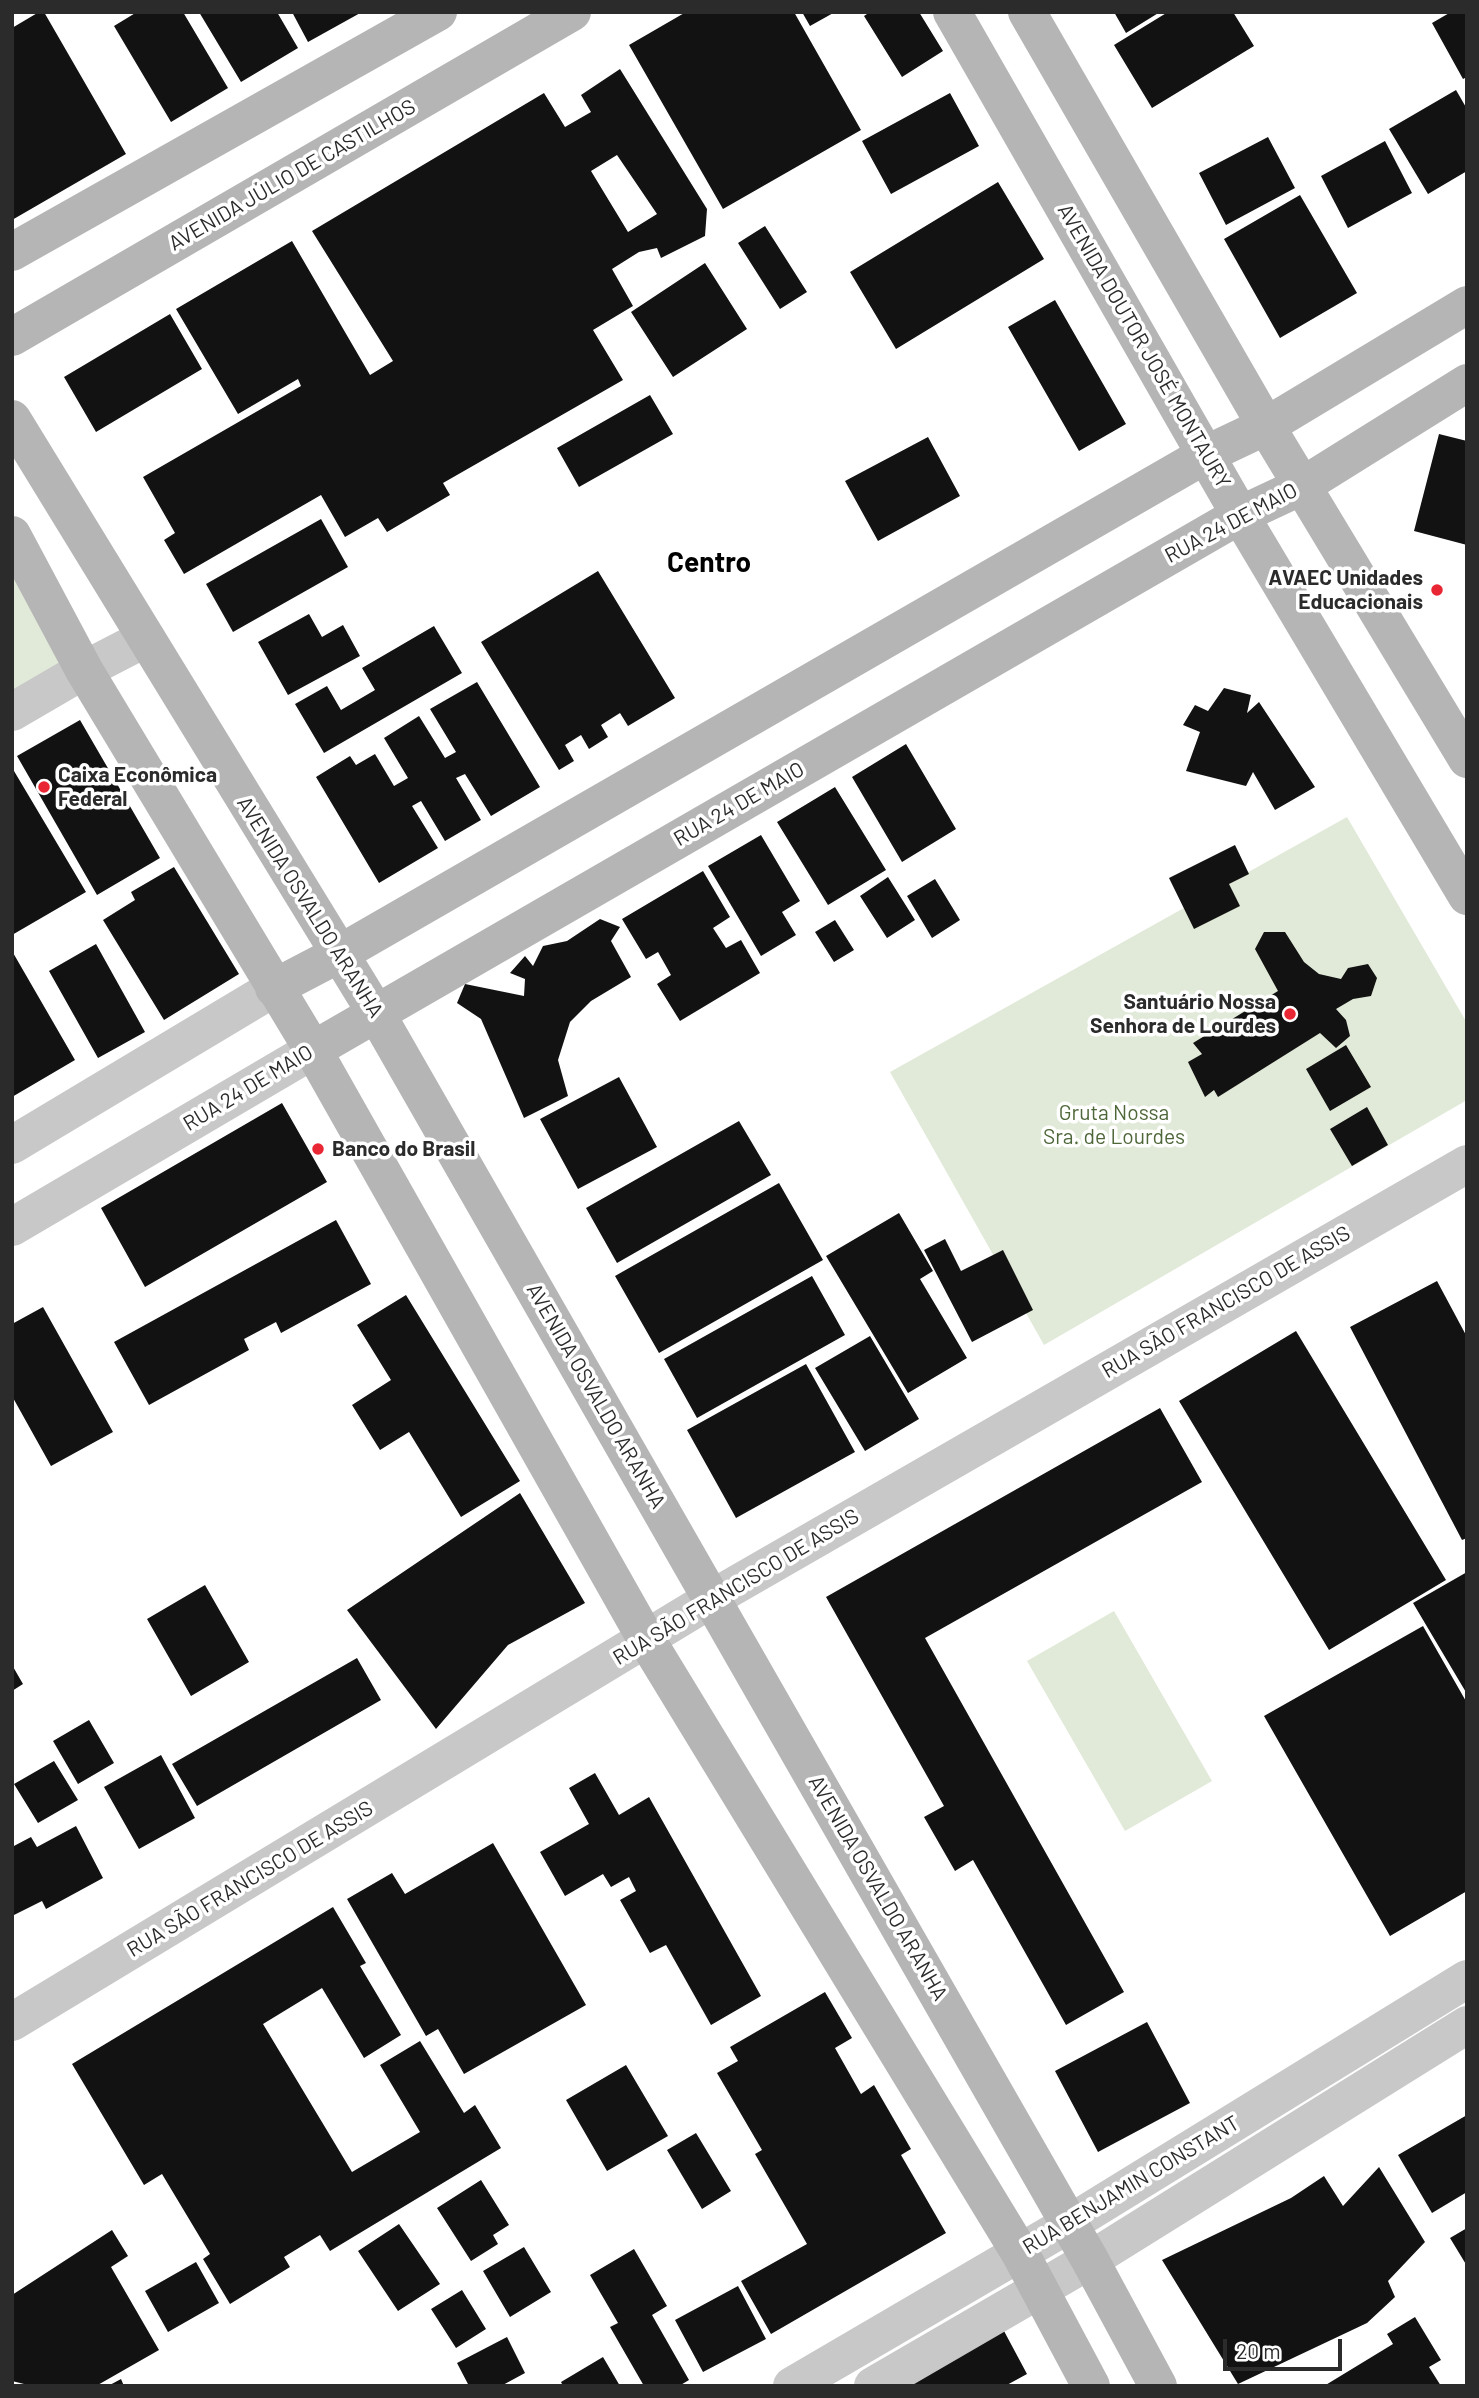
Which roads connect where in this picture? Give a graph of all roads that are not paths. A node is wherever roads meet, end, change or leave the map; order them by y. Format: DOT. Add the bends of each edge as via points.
graph roads {
  1 [pos="438,12"];
  2 [pos="572,12"];
  3 [pos="952,12"];
  4 [pos="1027,12"];
  5 [pos="12,252"];
  6 [pos="1467,305"];
  7 [pos="12,337"];
  8 [pos="1467,383"];
  9 [pos="12,419"];
  10 [pos="1266,426"];
  11 [pos="1207,454"];
  12 [pos="1302,486"];
  13 [pos="1240,515"];
  14 [pos="12,535"];
  15 [pos="146,639"];
  16 [pos="84,670"];
  17 [pos="12,712"];
  18 [pos="1467,759"];
  19 [pos="1467,896"];
  20 [pos="339,954"];
  21 [pos="274,988"];
  22 [pos="376,1013"];
  23 [pos="313,1050"];
  24 [pos="12,1145"];
  25 [pos="1467,1164"];
  26 [pos="12,1227"];
  27 [pos="713,1598"];
  28 [pos="646,1639"];
  29 [pos="1467,1979"];
  30 [pos="12,2022"];
  31 [pos="1467,2025"];
  32 [pos="1069,2224"];
  33 [pos="1020,2253"];
  34 [pos="1090,2260"];
  35 [pos="1041,2288"];
  36 [pos="792,2386"];
  37 [pos="873,2386"];
  38 [pos="1091,2386"];
  39 [pos="1158,2386"];
  1 -- 5 [label="main road"];
  2 -- 7 [label="main road, AVENIDA JÚLIO DE CASTILHOS"];
  3 -- 11 [label="main road, AVENIDA DOUTOR JOSÉ MONTAURY"];
  4 -- 10 [label="main road"];
  6 -- 10 [label="main road"];
  8 -- 12 [label="main road, RUA 24 DE MAIO"];
  9 -- 15 [label="main road, AVENIDA OSVALDO ARANHA"];
  10 -- 11 [label="main road"];
  10 -- 12 [label="main road"];
  11 -- 13 [label="main road, AVENIDA DOUTOR JOSÉ MONTAURY"];
  11 -- 20 [label="main road"];
  12 -- 13 [label="main road, RUA 24 DE MAIO"];
  12 -- 18 [label="main road"];
  13 -- 19 [label="main road, AVENIDA DOUTOR JOSÉ MONTAURY"];
  13 -- 22 [label="main road, RUA 24 DE MAIO"];
  14 -- 16 [label="main road"];
  15 -- 16 [label="street"];
  15 -- 20 [label="main road, AVENIDA OSVALDO ARANHA"];
  16 -- 17 [label="street"];
  16 -- 21 [label="main road"];
  20 -- 21 [label="main road"];
  20 -- 22 [label="main road, AVENIDA OSVALDO ARANHA"];
  21 -- 23 [label="main road"];
  21 -- 24 [label="street"];
  22 -- 23 [label="main road, RUA 24 DE MAIO"];
  22 -- 27 [label="main road, AVENIDA OSVALDO ARANHA"];
  23 -- 26 [label="street, RUA 24 DE MAIO"];
  23 -- 28 [label="main road"];
  25 -- 27 [label="street, RUA SÃO FRANCISCO DE ASSIS"];
  27 -- 28 [label="street, RUA SÃO FRANCISCO DE ASSIS"];
  27 -- 32 [label="main road, AVENIDA OSVALDO ARANHA"];
  28 -- 30 [label="street, RUA SÃO FRANCISCO DE ASSIS"];
  28 -- 33 [label="main road"];
  29 -- 32 [label="street, RUA BENJAMIN CONSTANT"];
  31 -- 34 [label="street, RUA BENJAMIN CONSTANT"];
  32 -- 33 [label="street, RUA BENJAMIN CONSTANT"];
  32 -- 34 [label="main road, AVENIDA OSVALDO ARANHA"];
  33 -- 35 [label="main road"];
  33 -- 36 [label="street, RUA BENJAMIN CONSTANT"];
  34 -- 35 [label="street, RUA BENJAMIN CONSTANT"];
  34 -- 39 [label="main road, AVENIDA OSVALDO ARANHA"];
  35 -- 37 [label="street, RUA BENJAMIN CONSTANT"];
  35 -- 38 [label="main road"];
}
